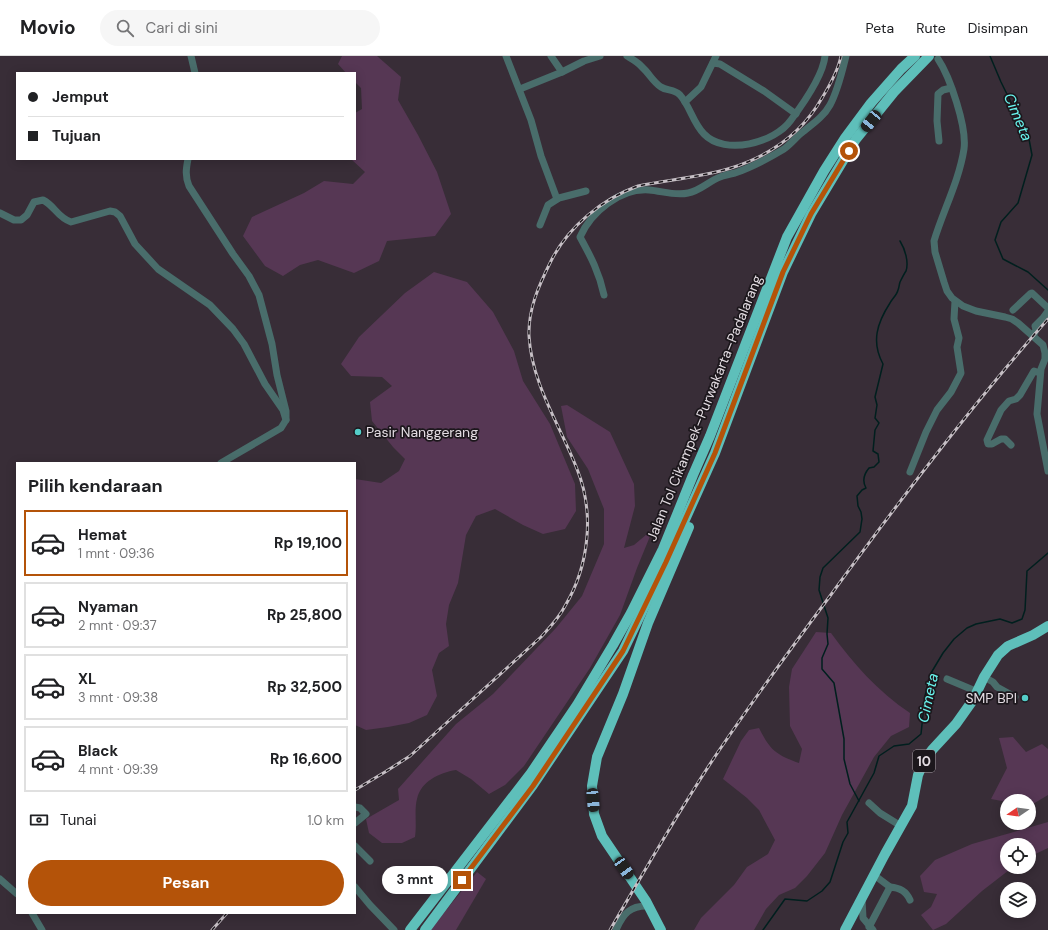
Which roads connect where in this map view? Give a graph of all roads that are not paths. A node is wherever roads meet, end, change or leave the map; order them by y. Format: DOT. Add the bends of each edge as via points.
graph roads {
  1 [pos="191,56"];
  2 [pos="506,56"];
  3 [pos="551,56"];
  4 [pos="600,56"];
  5 [pos="627,56"];
  6 [pos="825,56"];
  7 [pos="846,56"];
  8 [pos="915,56"];
  9 [pos="933,57"];
  10 [pos="714,59"];
  11 [pos="195,72"];
  12 [pos="562,72"];
  13 [pos="951,88"];
  14 [pos="520,89"];
  15 [pos="684,102"];
  16 [pos="796,114"];
  17 [pos="939,140"];
  18 [pos="188,160"];
  19 [pos="586,191"];
  20 [pos="557,199"];
  21 [pos="0,213"];
  22 [pos="540,225"];
  23 [pos="604,295"];
  24 [pos="955,301"];
  25 [pos="1048,309"];
  26 [pos="1013,310"];
  27 [pos="1033,336"];
  28 [pos="1040,373"];
  29 [pos="286,420"];
  30 [pos="1011,446"];
  31 [pos="223,462"];
  32 [pos="1048,471"];
  33 [pos="910,472"];
  34 [pos="696,494"];
  35 [pos="1048,626"];
  36 [pos="984,677"];
  37 [pos="947,679"];
  38 [pos="978,692"];
  39 [pos="1015,697"];
  40 [pos="869,803"];
  41 [pos="356,807"];
  42 [pos="356,822"];
  43 [pos="901,826"];
  44 [pos="356,847"];
  45 [pos="370,861"];
  46 [pos="874,875"];
  47 [pos="0,879"];
  48 [pos="890,887"];
  49 [pos="356,888"];
  50 [pos="16,893"];
  51 [pos="862,899"];
  52 [pos="910,900"];
  53 [pos="649,906"];
  54 [pos="33,914"];
  55 [pos="871,928"];
  56 [pos="42,930"];
  57 [pos="394,930"];
  58 [pos="410,930"];
  59 [pos="425,930"];
  60 [pos="616,930"];
  61 [pos="661,930"];
  62 [pos="845,930"];
  1 -- 11 [label="street"];
  2 -- 14 [label="street"];
  3 -- 12 [label="street"];
  4 -- 12 [label="street"];
  5 -- 15 [label="street" via="642,66 659,86 675,91"];
  6 -- 16 [label="street" via="815,85"];
  7 -- 23 [label="street" via="837,90 829,106 816,122 785,148 754,165 719,177 686,194 670,194 656,190 627,193 590,219 580,237 595,262"];
  8 -- 58 [label="highway, Jalan Tol Cikampek–Purwakarta–Padalarang" via="871,104 845,138 788,237 710,436 662,549 613,645 577,705 531,773"];
  9 -- 13 [label="street" via="943,66"];
  9 -- 34 [label="highway, Jalan Tol Cikampek–Purwakarta–Padalarang" via="894,92 856,139 811,214 783,272 715,453"];
  10 -- 15 [label="street" via="701,87"];
  10 -- 16 [label="street"];
  12 -- 14 [label="street"];
  13 -- 17 [label="street" via="938,94"];
  13 -- 24 [label="street" via="958,108 964,147 934,241 945,287"];
  14 -- 20 [label="street"];
  15 -- 16 [label="street" via="706,137 720,144 753,143 777,134"];
  18 -- 29 [label="street" via="186,178 189,186 259,295 272,344"];
  19 -- 20 [label="street"];
  20 -- 22 [label="street" via="548,205"];
  21 -- 29 [label="street" via="20,220 27,215 34,202 43,200 61,218 71,222 110,211 115,212 120,216 140,252 158,269 210,305 233,328 265,384 284,410"];
  24 -- 27 [label="street" via="976,311 1012,319"];
  24 -- 33 [label="street" via="954,319 959,338 957,347 961,373 937,410"];
  25 -- 26 [label="street" via="1032,293"];
  25 -- 27 [label="street" via="1034,326 1036,330"];
  27 -- 28 [label="street" via="1043,345 1045,353"];
  28 -- 30 [label="street" via="1034,371 1020,395 1009,401 1001,410 987,440 988,444 992,444 1005,439"];
  28 -- 32 [label="street" via="1037,414"];
  29 -- 31 [label="street" via="281,428"];
  34 -- 53 [label="highway" via="689,527 648,623 597,757 592,786 594,814 602,836"];
  34 -- 59 [label="highway, Jalan Tol Cikampek–Purwakarta–Padalarang" via="623,651 533,786"];
  35 -- 36 [label="highway, 10" via="1003,650"];
  36 -- 38 [label="highway, 10"];
  36 -- 39 [label="street"];
  37 -- 38 [label="street"];
  38 -- 43 [label="highway, 10" via="956,724 924,761 918,775 912,806"];
  40 -- 43 [label="street"];
  41 -- 42 [label="street" via="366,814"];
  43 -- 46 [label="highway, 10"];
  44 -- 45 [label="street"];
  46 -- 48 [label="street"];
  46 -- 51 [label="highway, 10"];
  47 -- 50 [label="street"];
  48 -- 52 [label="street" via="904,891"];
  48 -- 55 [label="street"];
  49 -- 57 [label="street"];
  51 -- 55 [label="street" via="864,921"];
  51 -- 62 [label="highway, 10"];
  53 -- 60 [label="street" via="630,909 622,917"];
  53 -- 61 [label="highway"];
  54 -- 56 [label="street"];
}
